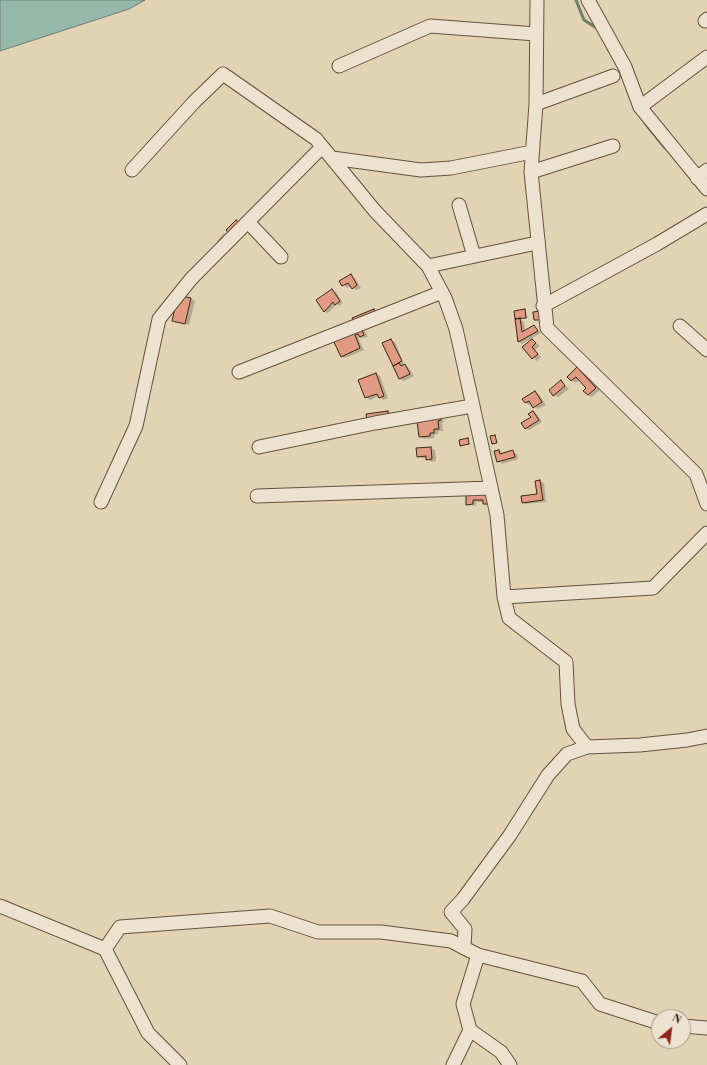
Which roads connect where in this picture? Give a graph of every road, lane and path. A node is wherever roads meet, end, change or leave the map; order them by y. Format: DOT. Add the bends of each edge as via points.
graph roads {
  1 [pos="537,0"];
  2 [pos="588,0"];
  3 [pos="536,34"];
  4 [pos="707,58"];
  5 [pos="339,66"];
  6 [pos="613,76"];
  7 [pos="536,104"];
  8 [pos="640,107"];
  9 [pos="613,146"];
  10 [pos="322,147"];
  11 [pos="532,152"];
  12 [pos="332,158"];
  13 [pos="132,170"];
  14 [pos="531,172"];
  15 [pos="702,174"];
  16 [pos="707,189"];
  17 [pos="459,205"];
  18 [pos="707,214"];
  19 [pos="248,222"];
  20 [pos="537,243"];
  21 [pos="281,256"];
  22 [pos="474,256"];
  23 [pos="428,266"];
  24 [pos="442,292"];
  25 [pos="543,306"];
  26 [pos="680,326"];
  27 [pos="707,350"];
  28 [pos="239,372"];
  29 [pos="472,406"];
  30 [pos="259,447"];
  31 [pos="491,488"];
  32 [pos="257,496"];
  33 [pos="101,502"];
  34 [pos="707,504"];
  35 [pos="707,533"];
  36 [pos="504,597"];
  37 [pos="707,736"];
  38 [pos="587,747"];
  39 [pos="0,906"];
  40 [pos="464,948"];
  41 [pos="105,949"];
  42 [pos="478,955"];
  43 [pos="651,1020"];
  44 [pos="691,1027"];
  45 [pos="707,1028"];
  46 [pos="470,1030"];
  47 [pos="180,1065"];
  48 [pos="453,1065"];
  49 [pos="510,1065"];
  1 -- 3 [label="street"];
  2 -- 8 [label="street" via="625,67"];
  3 -- 5 [label="street" via="430,26"];
  3 -- 7 [label="street"];
  4 -- 8 [label="street"];
  6 -- 7 [label="street"];
  7 -- 11 [label="street"];
  8 -- 15 [label="street"];
  9 -- 14 [label="street"];
  10 -- 12 [label="street"];
  10 -- 13 [label="street" via="316,139 223,74"];
  10 -- 19 [label="street"];
  11 -- 12 [label="street" via="451,168 421,170"];
  11 -- 14 [label="street"];
  12 -- 23 [label="street" via="375,211"];
  14 -- 20 [label="street"];
  15 -- 16 [label="street"];
  17 -- 22 [label="street"];
  18 -- 25 [label="street"];
  19 -- 21 [label="street"];
  19 -- 33 [label="street" via="191,279 159,319 136,426"];
  20 -- 22 [label="street"];
  20 -- 25 [label="street"];
  22 -- 23 [label="street"];
  23 -- 24 [label="street"];
  24 -- 28 [label="street"];
  24 -- 29 [label="street" via="456,329"];
  25 -- 34 [label="street" via="546,328 696,474"];
  26 -- 27 [label="street"];
  29 -- 30 [label="street"];
  29 -- 31 [label="street"];
  31 -- 32 [label="street"];
  31 -- 36 [label="street" via="497,515"];
  35 -- 36 [label="street" via="653,588"];
  36 -- 38 [label="street" via="509,618 566,662 568,704 573,729"];
  37 -- 38 [label="street" via="687,740"];
  38 -- 40 [label="street" via="567,754 548,775 510,835 451,912 465,929"];
  39 -- 41 [label="street"];
  40 -- 41 [label="street" via="451,940 381,932 318,932 270,916 120,927"];
  40 -- 42 [label="street"];
  41 -- 47 [label="street" via="148,1033"];
  42 -- 43 [label="street" via="582,981 600,1004"];
  42 -- 46 [label="street" via="463,1004"];
  44 -- 45 [label="street"];
  46 -- 48 [label="street"];
  46 -- 49 [label="street" via="501,1052"];
}
